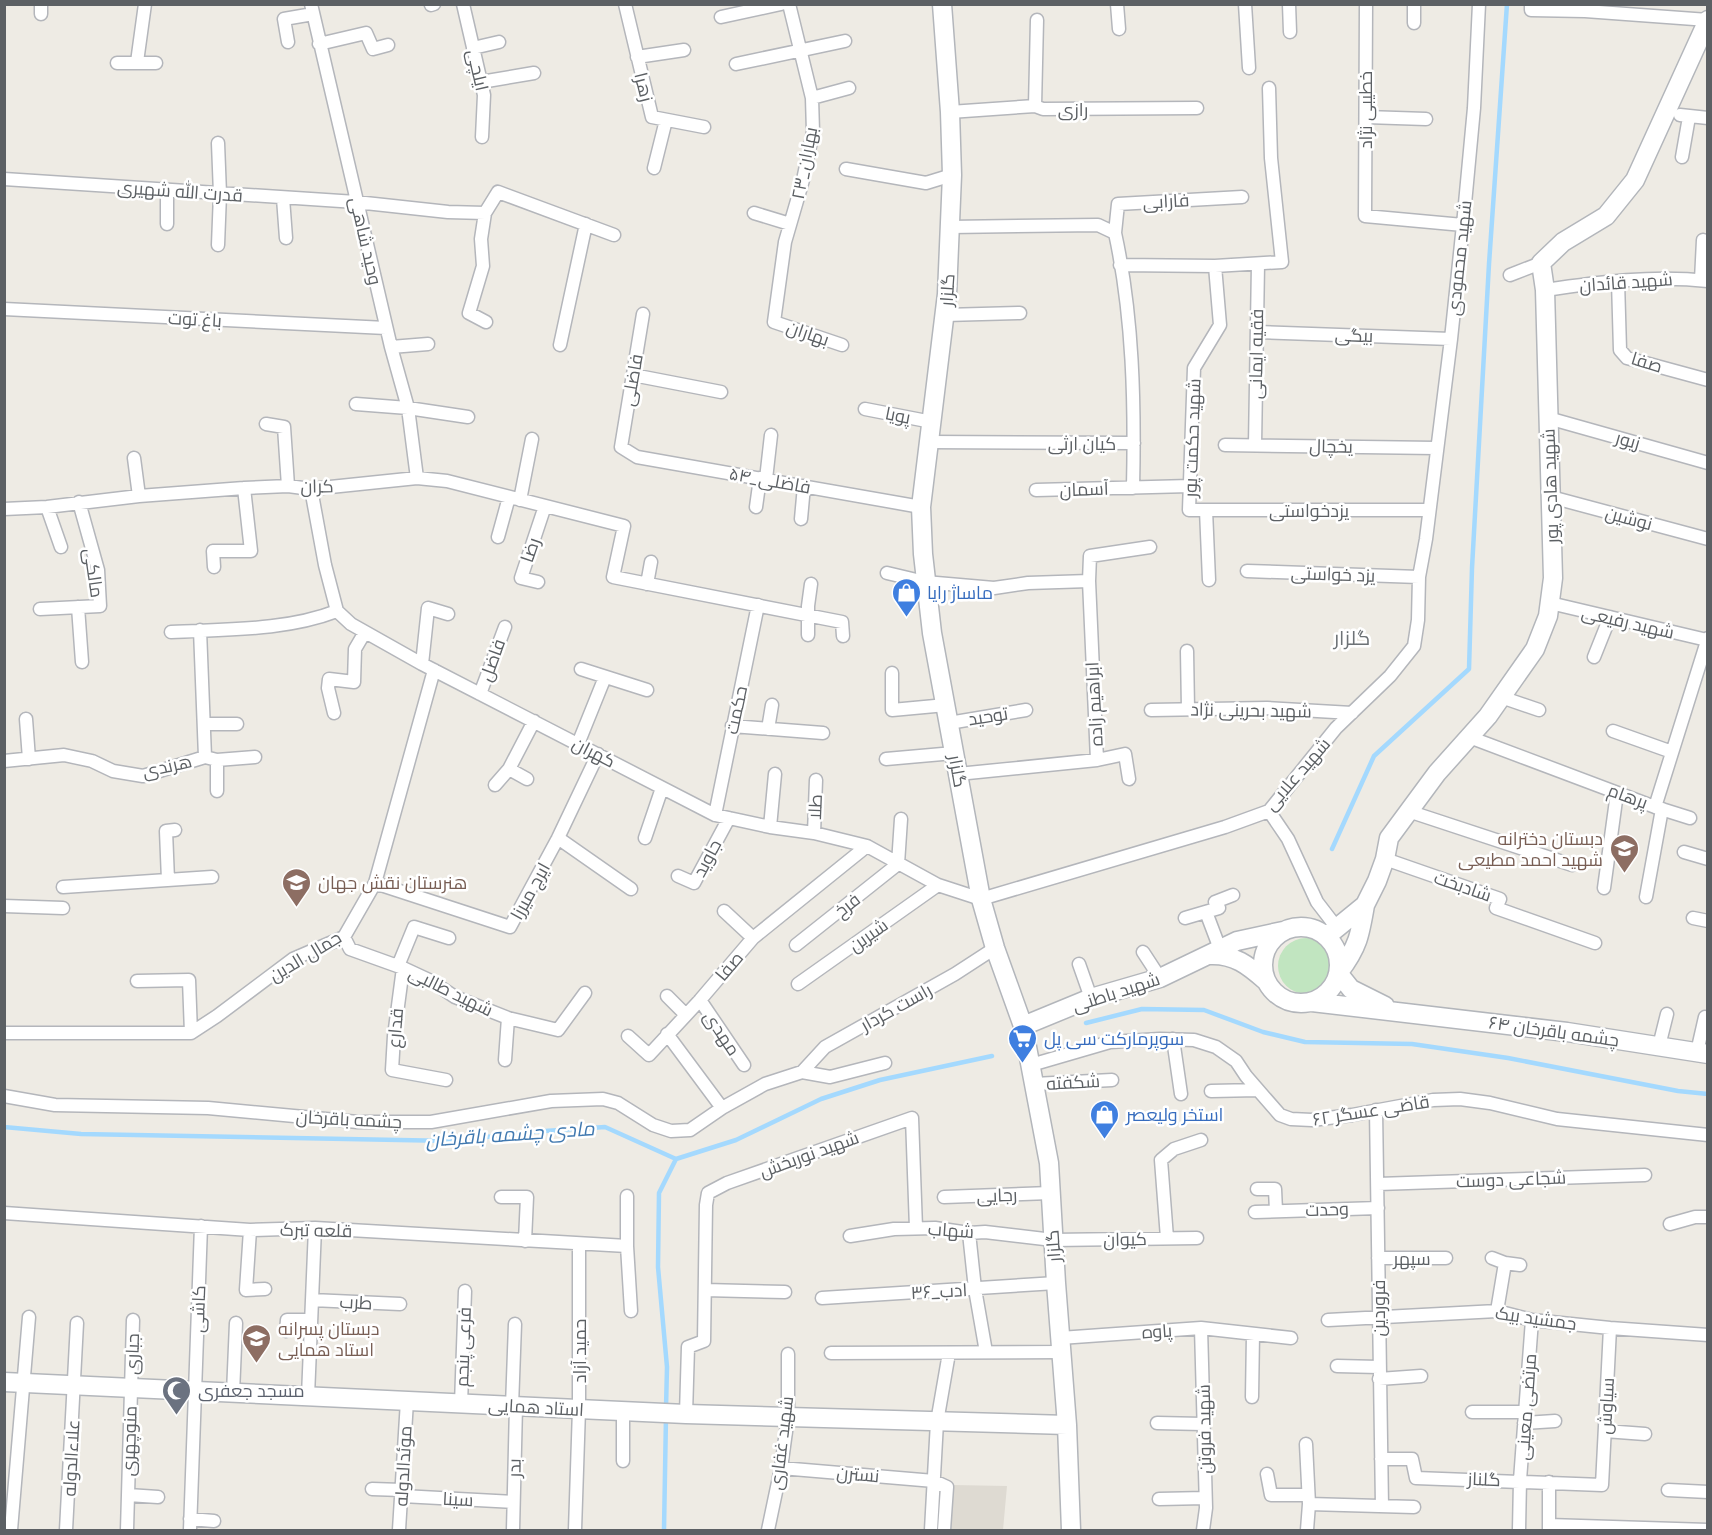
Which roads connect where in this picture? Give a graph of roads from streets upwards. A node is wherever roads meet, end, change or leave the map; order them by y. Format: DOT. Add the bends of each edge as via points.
graph roads {
  1 [pos="145,4"];
  2 [pos="463,4"];
  3 [pos="625,4"];
  4 [pos="781,4"];
  5 [pos="789,4"];
  6 [pos="942,4"];
  7 [pos="1117,4"];
  8 [pos="1245,4"];
  9 [pos="1289,4"];
  10 [pos="1366,4"];
  11 [pos="1414,4"];
  12 [pos="1479,4"];
  13 [pos="1532,4"];
  14 [pos="312,9"];
  15 [pos="721,17"];
  16 [pos="1037,20"];
  17 [pos="1707,20"];
  18 [pos="1414,23"];
  19 [pos="1119,29"];
  20 [pos="1290,32"];
  21 [pos="845,41"];
  22 [pos="288,42"];
  23 [pos="499,42"];
  24 [pos="319,44"];
  25 [pos="388,45"];
  26 [pos="473,48"];
  27 [pos="1701,48"];
  28 [pos="684,50"];
  29 [pos="800,51"];
  30 [pos="637,57"];
  31 [pos="137,62"];
  32 [pos="117,63"];
  33 [pos="156,63"];
  34 [pos="736,64"];
  35 [pos="1249,68"];
  36 [pos="534,73"];
  37 [pos="481,82"];
  38 [pos="849,88"];
  39 [pos="1269,88"];
  40 [pos="812,98"];
  41 [pos="1035,106"];
  42 [pos="1197,108"];
  43 [pos="950,112"];
  44 [pos="1366,117"];
  45 [pos="1707,118"];
  46 [pos="1426,119"];
  47 [pos="666,120"];
  48 [pos="704,128"];
  49 [pos="482,136"];
  50 [pos="218,143"];
  51 [pos="1682,157"];
  52 [pos="654,168"];
  53 [pos="846,169"];
  54 [pos="952,175"];
  55 [pos="4,179"];
  56 [pos="167,190"];
  57 [pos="220,194"];
  58 [pos="1242,197"];
  59 [pos="283,198"];
  60 [pos="356,202"];
  61 [pos="485,213"];
  62 [pos="754,213"];
  63 [pos="167,224"];
  64 [pos="586,224"];
  65 [pos="790,224"];
  66 [pos="1463,225"];
  67 [pos="950,227"];
  68 [pos="1115,233"];
  69 [pos="614,235"];
  70 [pos="286,238"];
  71 [pos="1703,240"];
  72 [pos="218,245"];
  73 [pos="1541,263"];
  74 [pos="1258,264"];
  75 [pos="1120,265"];
  76 [pos="1215,266"];
  77 [pos="1510,274"];
  78 [pos="1704,280"];
  79 [pos="1618,281"];
  80 [pos="1545,290"];
  81 [pos="4,309"];
  82 [pos="1020,313"];
  83 [pos="643,314"];
  84 [pos="945,315"];
  85 [pos="486,322"];
  86 [pos="774,322"];
  87 [pos="387,328"];
  88 [pos="1257,332"];
  89 [pos="1451,339"];
  90 [pos="428,344"];
  91 [pos="560,345"];
  92 [pos="842,345"];
  93 [pos="391,347"];
  94 [pos="633,375"];
  95 [pos="1707,380"];
  96 [pos="721,392"];
  97 [pos="356,404"];
  98 [pos="408,408"];
  99 [pos="865,409"];
  100 [pos="468,417"];
  101 [pos="1548,418"];
  102 [pos="932,422"];
  103 [pos="266,424"];
  104 [pos="771,435"];
  105 [pos="532,439"];
  106 [pos="929,442"];
  107 [pos="1134,443"];
  108 [pos="1225,445"];
  109 [pos="1255,445"];
  110 [pos="621,447"];
  111 [pos="1436,448"];
  112 [pos="134,458"];
  113 [pos="1707,463"];
  114 [pos="417,478"];
  115 [pos="763,478"];
  116 [pos="288,486"];
  117 [pos="804,486"];
  118 [pos="1190,486"];
  119 [pos="244,488"];
  120 [pos="1133,488"];
  121 [pos="311,489"];
  122 [pos="1035,490"];
  123 [pos="139,496"];
  124 [pos="1551,497"];
  125 [pos="514,498"];
  126 [pos="79,502"];
  127 [pos="545,506"];
  128 [pos="47,507"];
  129 [pos="756,507"];
  130 [pos="921,507"];
  131 [pos="4,509"];
  132 [pos="1190,510"];
  133 [pos="1206,510"];
  134 [pos="1428,510"];
  135 [pos="801,519"];
  136 [pos="498,537"];
  137 [pos="1707,539"];
  138 [pos="61,547"];
  139 [pos="1150,547"];
  140 [pos="651,562"];
  141 [pos="214,567"];
  142 [pos="1247,571"];
  143 [pos="887,573"];
  144 [pos="1419,577"];
  145 [pos="1209,580"];
  146 [pos="1089,581"];
  147 [pos="538,582"];
  148 [pos="925,582"];
  149 [pos="647,584"];
  150 [pos="811,584"];
  151 [pos="1550,603"];
  152 [pos="758,605"];
  153 [pos="78,607"];
  154 [pos="40,609"];
  155 [pos="337,611"];
  156 [pos="448,614"];
  157 [pos="809,616"];
  158 [pos="1610,617"];
  159 [pos="505,627"];
  160 [pos="200,630"];
  161 [pos="171,632"];
  162 [pos="365,632"];
  163 [pos="808,635"];
  164 [pos="843,636"];
  165 [pos="1707,639"];
  166 [pos="1187,651"];
  167 [pos="1594,657"];
  168 [pos="82,662"];
  169 [pos="422,664"];
  170 [pos="581,669"];
  171 [pos="434,670"];
  172 [pos="892,673"];
  173 [pos="1702,673"];
  174 [pos="605,677"];
  175 [pos="647,690"];
  176 [pos="480,694"];
  177 [pos="1501,697"];
  178 [pos="772,705"];
  179 [pos="1188,709"];
  180 [pos="1026,710"];
  181 [pos="1151,710"];
  182 [pos="1539,710"];
  183 [pos="334,713"];
  184 [pos="1352,713"];
  185 [pos="947,714"];
  186 [pos="26,719"];
  187 [pos="534,721"];
  188 [pos="204,724"];
  189 [pos="237,724"];
  190 [pos="732,726"];
  191 [pos="768,729"];
  192 [pos="1613,731"];
  193 [pos="823,733"];
  194 [pos="1469,737"];
  195 [pos="578,744"];
  196 [pos="1672,752"];
  197 [pos="954,753"];
  198 [pos="598,754"];
  199 [pos="255,757"];
  200 [pos="211,758"];
  201 [pos="29,759"];
  202 [pos="886,759"];
  203 [pos="1097,760"];
  204 [pos="4,761"];
  205 [pos="509,769"];
  206 [pos="775,774"];
  207 [pos="958,774"];
  208 [pos="527,778"];
  209 [pos="1129,779"];
  210 [pos="816,780"];
  211 [pos="495,785"];
  212 [pos="662,788"];
  213 [pos="217,791"];
  214 [pos="1617,793"];
  215 [pos="1659,808"];
  216 [pos="1269,811"];
  217 [pos="1408,811"];
  218 [pos="715,815"];
  219 [pos="729,818"];
  220 [pos="1690,818"];
  221 [pos="901,819"];
  222 [pos="770,827"];
  223 [pos="175,830"];
  224 [pos="814,833"];
  225 [pos="558,838"];
  226 [pos="645,838"];
  227 [pos="867,846"];
  228 [pos="1684,852"];
  229 [pos="1385,859"];
  230 [pos="1707,859"];
  231 [pos="898,864"];
  232 [pos="1572,865"];
  233 [pos="678,876"];
  234 [pos="212,877"];
  235 [pos="168,880"];
  236 [pos="375,883"];
  237 [pos="938,885"];
  238 [pos="63,887"];
  239 [pos="1604,888"];
  240 [pos="631,889"];
  241 [pos="1233,895"];
  242 [pos="1646,897"];
  243 [pos="981,899"];
  244 [pos="1365,905"];
  245 [pos="4,906"];
  246 [pos="63,908"];
  247 [pos="724,910"];
  248 [pos="1206,912"];
  249 [pos="1185,918"];
  250 [pos="1693,918"];
  251 [pos="1707,921"];
  252 [pos="1283,931"];
  253 [pos="1332,932"];
  254 [pos="344,937"];
  255 [pos="450,938"];
  256 [pos="753,938"];
  257 [pos="1595,943"];
  258 [pos="796,945"];
  259 [pos="995,948"];
  260 [pos="1143,952"];
  261 [pos="1214,952"];
  262 [pos="1079,964"];
  263 [pos="400,967"];
  264 [pos="1339,973"];
  265 [pos="1160,978"];
  266 [pos="137,981"];
  267 [pos="1266,981"];
  268 [pos="798,984"];
  269 [pos="585,993"];
  270 [pos="667,996"];
  271 [pos="1091,998"];
  272 [pos="700,1000"];
  273 [pos="1312,1002"];
  274 [pos="1400,1012"];
  275 [pos="685,1014"];
  276 [pos="1667,1014"];
  277 [pos="1705,1017"];
  278 [pos="508,1018"];
  279 [pos="1023,1026"];
  280 [pos="4,1033"];
  281 [pos="191,1033"];
  282 [pos="667,1035"];
  283 [pos="628,1036"];
  284 [pos="1173,1039"];
  285 [pos="1659,1046"];
  286 [pos="1702,1053"];
  287 [pos="505,1060"];
  288 [pos="885,1063"];
  289 [pos="744,1065"];
  290 [pos="1031,1065"];
  291 [pos="802,1072"];
  292 [pos="446,1080"];
  293 [pos="1112,1080"];
  294 [pos="1034,1084"];
  295 [pos="1258,1090"];
  296 [pos="1211,1091"];
  297 [pos="1181,1094"];
  298 [pos="4,1096"];
  299 [pos="722,1108"];
  300 [pos="1376,1110"];
  301 [pos="1707,1135"];
  302 [pos="1201,1140"];
  303 [pos="1645,1174"];
  304 [pos="1378,1184"];
  305 [pos="1257,1189"];
  306 [pos="1050,1193"];
  307 [pos="627,1196"];
  308 [pos="501,1197"];
  309 [pos="944,1197"];
  310 [pos="1378,1208"];
  311 [pos="1276,1211"];
  312 [pos="1255,1212"];
  313 [pos="4,1213"];
  314 [pos="1707,1217"];
  315 [pos="1670,1224"];
  316 [pos="201,1226"];
  317 [pos="315,1228"];
  318 [pos="916,1228"];
  319 [pos="250,1230"];
  320 [pos="969,1233"];
  321 [pos="850,1236"];
  322 [pos="1167,1238"];
  323 [pos="1197,1238"];
  324 [pos="1053,1240"];
  325 [pos="525,1241"];
  326 [pos="579,1244"];
  327 [pos="627,1246"];
  328 [pos="1378,1258"];
  329 [pos="1446,1258"];
  330 [pos="1492,1258"];
  331 [pos="1505,1263"];
  332 [pos="1520,1265"];
  333 [pos="1056,1283"];
  334 [pos="265,1289"];
  335 [pos="975,1289"];
  336 [pos="705,1290"];
  337 [pos="465,1291"];
  338 [pos="785,1292"];
  339 [pos="822,1298"];
  340 [pos="312,1300"];
  341 [pos="400,1304"];
  342 [pos="631,1311"];
  343 [pos="1497,1311"];
  344 [pos="29,1317"];
  345 [pos="1378,1317"];
  346 [pos="133,1320"];
  347 [pos="311,1320"];
  348 [pos="1328,1320"];
  349 [pos="1532,1320"];
  350 [pos="77,1323"];
  351 [pos="236,1323"];
  352 [pos="515,1324"];
  353 [pos="1201,1328"];
  354 [pos="1610,1328"];
  355 [pos="286,1331"];
  356 [pos="1253,1334"];
  357 [pos="1707,1335"];
  358 [pos="1291,1338"];
  359 [pos="1060,1345"];
  360 [pos="986,1352"];
  361 [pos="831,1353"];
  362 [pos="948,1353"];
  363 [pos="788,1354"];
  364 [pos="1337,1366"];
  365 [pos="1379,1373"];
  366 [pos="1421,1376"];
  367 [pos="4,1382"];
  368 [pos="23,1383"];
  369 [pos="75,1385"];
  370 [pos="131,1388"];
  371 [pos="195,1391"];
  372 [pos="233,1393"];
  373 [pos="308,1396"];
  374 [pos="1252,1397"];
  375 [pos="406,1401"];
  376 [pos="461,1404"];
  377 [pos="514,1406"];
  378 [pos="579,1409"];
  379 [pos="628,1411"];
  380 [pos="1472,1412"];
  381 [pos="686,1414"];
  382 [pos="788,1417"];
  383 [pos="1525,1418"];
  384 [pos="1555,1421"];
  385 [pos="937,1422"];
  386 [pos="1157,1423"];
  387 [pos="1203,1424"];
  388 [pos="1067,1425"];
  389 [pos="1605,1431"];
  390 [pos="1645,1434"];
  391 [pos="1305,1444"];
  392 [pos="1381,1459"];
  393 [pos="623,1461"];
  394 [pos="781,1468"];
  395 [pos="1267,1474"];
  396 [pos="10,1479"];
  397 [pos="1520,1480"];
  398 [pos="934,1481"];
  399 [pos="1549,1482"];
  400 [pos="1602,1485"];
  401 [pos="372,1488"];
  402 [pos="1668,1490"];
  403 [pos="1707,1492"];
  404 [pos="402,1493"];
  405 [pos="128,1495"];
  406 [pos="158,1497"];
  407 [pos="1205,1498"];
  408 [pos="1159,1499"];
  409 [pos="1308,1499"];
  410 [pos="513,1502"];
  411 [pos="1382,1506"];
  412 [pos="1414,1507"];
  413 [pos="214,1521"];
  414 [pos="190,1525"];
  415 [pos="1549,1528"];
  416 [pos="1641,1529"];
  417 [pos="11,1530"];
  418 [pos="66,1530"];
  419 [pos="127,1530"];
  420 [pos="399,1530"];
  421 [pos="513,1530"];
  422 [pos="575,1530"];
  423 [pos="768,1530"];
  424 [pos="931,1530"];
  425 [pos="944,1530"];
  426 [pos="1071,1530"];
  427 [pos="1204,1530"];
  428 [pos="1307,1530"];
  429 [pos="1519,1530"];
  430 [pos="1707,1530"];
  1 -- 31 [label="street"];
  2 -- 26 [label="street, ایلچی"];
  3 -- 30 [label="street, زهرا"];
  4 -- 15 [label="street"];
  5 -- 29 [label="street, ۲۳_بهاران"];
  6 -- 43 [label="street, گلزار"];
  7 -- 19 [label="street"];
  8 -- 35 [label="street"];
  9 -- 20 [label="street"];
  10 -- 44 [label="street, خطیبی نژاد"];
  11 -- 18 [label="street"];
  12 -- 66 [label="street, شهید محمودی"];
  13 -- 17 [label="street" via="1532,9"];
  14 -- 22 [label="street" via="284,19"];
  14 -- 24 [label="street, وحید شاهی"];
  16 -- 41 [label="street"];
  17 -- 27 [label="street"];
  21 -- 29 [label="street"];
  23 -- 26 [label="street"];
  24 -- 25 [label="street" via="366,33 374,49"];
  24 -- 60 [label="street, وحید شاهی"];
  26 -- 37 [label="street, ایلچی"];
  27 -- 73 [label="street" via="1635,180 1606,216 1563,242"];
  28 -- 30 [label="street"];
  29 -- 34 [label="street"];
  29 -- 40 [label="street, ۲۳_بهاران"];
  30 -- 47 [label="street, زهرا" via="652,117"];
  31 -- 32 [label="street"];
  31 -- 33 [label="street"];
  36 -- 37 [label="street"];
  37 -- 49 [label="street, ایلچی"];
  38 -- 40 [label="street"];
  39 -- 74 [label="street" via="1281,262"];
  40 -- 65 [label="street, ۲۳_بهاران" via="813,132"];
  41 -- 42 [label="street, رازی"];
  41 -- 43 [label="street, رازی"];
  43 -- 54 [label="street, گلزار"];
  44 -- 46 [label="street"];
  44 -- 66 [label="street, خطیبی نژاد" via="1365,216"];
  45 -- 51 [label="street" via="1684,116"];
  47 -- 48 [label="street, زهرا"];
  47 -- 52 [label="street"];
  50 -- 57 [label="street"];
  53 -- 54 [label="street" via="927,183"];
  54 -- 67 [label="street, گلزار"];
  55 -- 56 [label="street, قدرت الله شهیری"];
  56 -- 57 [label="street, قدرت الله شهیری"];
  56 -- 63 [label="street"];
  57 -- 59 [label="street, قدرت الله شهیری"];
  57 -- 72 [label="street"];
  58 -- 68 [label="street, فارابی" via="1118,204"];
  59 -- 60 [label="street, قدرت الله شهیری"];
  59 -- 70 [label="street"];
  60 -- 61 [label="street, قدرت الله شهیری"];
  60 -- 87 [label="street, وحید شاهی"];
  61 -- 64 [label="street" via="498,192"];
  61 -- 85 [label="street" via="481,239 483,266 469,313"];
  62 -- 65 [label="street"];
  64 -- 69 [label="street"];
  64 -- 91 [label="street"];
  65 -- 86 [label="street, ۲۳_بهاران"];
  66 -- 89 [label="street, شهید محمودی"];
  67 -- 68 [label="street" via="1098,225"];
  67 -- 84 [label="street, گلزار"];
  68 -- 75 [label="street"];
  71 -- 78 [label="street"];
  73 -- 77 [label="street"];
  73 -- 80 [label="street, شهید هادی پور"];
  74 -- 76 [label="street"];
  74 -- 88 [label="street, فقیه ایمانی"];
  75 -- 76 [label="street"];
  75 -- 107 [label="street" via="1131,347"];
  76 -- 118 [label="street, شهید حکمت پور" via="1220,325 1194,368"];
  78 -- 79 [label="street, شهید قائدان"];
  79 -- 80 [label="street, شهید قائدان"];
  79 -- 95 [label="street, صفا" via="1622,354"];
  80 -- 101 [label="street, شهید هادی پور"];
  81 -- 87 [label="street, باغ توت"];
  82 -- 84 [label="street"];
  83 -- 94 [label="street, فاضلی"];
  84 -- 102 [label="street, گلزار"];
  86 -- 92 [label="street, بهاران"];
  87 -- 93 [label="street, وحید شاهی"];
  88 -- 89 [label="street, بیگی"];
  88 -- 109 [label="street, فقیه ایمانی"];
  89 -- 111 [label="street, شهید محمودی"];
  90 -- 93 [label="street"];
  93 -- 98 [label="street, وحید شاهی"];
  94 -- 96 [label="street"];
  94 -- 110 [label="street, فاضلی"];
  97 -- 98 [label="street"];
  98 -- 100 [label="street"];
  98 -- 114 [label="street, وحید شاهی"];
  99 -- 102 [label="street, پویا"];
  101 -- 113 [label="street, زیور"];
  101 -- 124 [label="street, شهید هادی پور"];
  102 -- 106 [label="street, گلزار"];
  103 -- 116 [label="street" via="284,427"];
  104 -- 115 [label="street"];
  105 -- 125 [label="street"];
  106 -- 107 [label="street, کیان ارثی"];
  106 -- 130 [label="street, گلزار"];
  107 -- 120 [label="street, کیان ارثی"];
  108 -- 109 [label="street, یخچال"];
  109 -- 111 [label="street, یخچال"];
  110 -- 115 [label="street, ۵۴_فاضلی" via="637,457"];
  111 -- 134 [label="street, شهید محمودی"];
  112 -- 123 [label="street"];
  114 -- 121 [label="street, کران"];
  114 -- 125 [label="street, کران" via="447,481"];
  115 -- 117 [label="street, ۵۴_فاضلی"];
  115 -- 129 [label="street"];
  116 -- 119 [label="street, کران"];
  116 -- 121 [label="street, کران"];
  117 -- 130 [label="street, ۵۴_فاضلی"];
  117 -- 135 [label="street"];
  118 -- 120 [label="street"];
  118 -- 132 [label="street, شهید حکمت پور"];
  119 -- 123 [label="street, کران"];
  119 -- 141 [label="street" via="251,551 213,551"];
  120 -- 122 [label="street, آسمان"];
  121 -- 155 [label="street"];
  123 -- 126 [label="street, کران"];
  124 -- 137 [label="street, نوشین"];
  124 -- 151 [label="street, شهید هادی پور" via="1554,578"];
  125 -- 127 [label="street, کران"];
  125 -- 136 [label="street"];
  126 -- 128 [label="street, کران"];
  126 -- 153 [label="street, مالکی" via="98,570 100,606"];
  127 -- 147 [label="street, رضا" via="521,578"];
  127 -- 149 [label="street, کران" via="624,525 613,577"];
  128 -- 131 [label="street, کران"];
  128 -- 138 [label="street"];
  130 -- 148 [label="street, گلزار"];
  132 -- 133 [label="street, یزدخواستی"];
  133 -- 134 [label="street, یزدخواستی"];
  133 -- 145 [label="street"];
  134 -- 144 [label="street, شهید علایی"];
  139 -- 146 [label="street, ابراهیم زاده" via="1090,556"];
  140 -- 149 [label="street"];
  142 -- 144 [label="street, یزد خواستی"];
  143 -- 148 [label="street"];
  144 -- 184 [label="street, شهید علایی" via="1414,646"];
  146 -- 148 [label="street" via="994,588"];
  146 -- 203 [label="street, ابراهیم زاده"];
  148 -- 185 [label="street, گلزار"];
  149 -- 152 [label="street"];
  150 -- 157 [label="street"];
  151 -- 158 [label="street, شهید رفیعی"];
  151 -- 177 [label="street, شهید هادی پور" via="1535,649"];
  152 -- 157 [label="street"];
  152 -- 190 [label="street, حکمت"];
  153 -- 154 [label="street"];
  153 -- 168 [label="street, مالکی"];
  155 -- 160 [label="street" via="281,626"];
  155 -- 162 [label="street, کهران"];
  156 -- 169 [label="street" via="428,608"];
  157 -- 163 [label="street"];
  157 -- 164 [label="street" via="842,622"];
  158 -- 165 [label="street, شهید رفیعی"];
  158 -- 167 [label="street"];
  159 -- 176 [label="street, فاضل"];
  160 -- 161 [label="street"];
  160 -- 188 [label="street, هرندی"];
  162 -- 169 [label="street, کهران"];
  162 -- 183 [label="street" via="355,649 354,682 329,679"];
  165 -- 173 [label="street, پرهام"];
  166 -- 179 [label="street"];
  169 -- 171 [label="street, کهران"];
  170 -- 174 [label="street"];
  171 -- 176 [label="street, کهران"];
  171 -- 236 [label="street, جمال الدین"];
  172 -- 185 [label="street, توحید" via="892,710"];
  173 -- 196 [label="street, پرهام"];
  174 -- 175 [label="street"];
  174 -- 195 [label="street"];
  176 -- 187 [label="street, کهران"];
  177 -- 182 [label="street"];
  177 -- 194 [label="street, شهید هادی پور"];
  178 -- 191 [label="street"];
  179 -- 181 [label="street, شهید بحرینی نژاد"];
  179 -- 184 [label="street, شهید بحرینی نژاد"];
  180 -- 185 [label="street, توحید"];
  184 -- 216 [label="street, شهید علایی"];
  185 -- 197 [label="street, گلزار"];
  186 -- 201 [label="street"];
  187 -- 195 [label="street, کهران"];
  187 -- 205 [label="street"];
  188 -- 189 [label="street"];
  188 -- 200 [label="street, هرندی"];
  190 -- 191 [label="street"];
  190 -- 218 [label="street, حکمت"];
  191 -- 193 [label="street"];
  192 -- 196 [label="street"];
  194 -- 214 [label="street, پرهام"];
  194 -- 217 [label="street, شهید هادی پور"];
  195 -- 198 [label="street, کهران"];
  196 -- 215 [label="street, پرهام"];
  197 -- 202 [label="street"];
  197 -- 207 [label="street, گلزار"];
  198 -- 212 [label="street, کهران"];
  198 -- 225 [label="street, ایرج میرزا"];
  199 -- 200 [label="street"];
  200 -- 201 [label="street, هرندی" via="143,776 112,771 93,761 64,755"];
  200 -- 213 [label="street"];
  201 -- 204 [label="street, هرندی"];
  203 -- 207 [label="street, ابراهیم زاده"];
  203 -- 209 [label="street" via="1125,754"];
  205 -- 208 [label="street"];
  205 -- 211 [label="street"];
  206 -- 222 [label="street"];
  207 -- 243 [label="street, گلزار"];
  210 -- 224 [label="street, طلا"];
  212 -- 218 [label="street, کهران"];
  212 -- 226 [label="street"];
  214 -- 215 [label="street, پرهام"];
  214 -- 239 [label="street"];
  215 -- 220 [label="street"];
  215 -- 242 [label="street"];
  216 -- 243 [label="street, شهید علایی"];
  216 -- 253 [label="street" via="1288,839"];
  217 -- 229 [label="street, شهید هادی پور" via="1389,838"];
  217 -- 232 [label="street"];
  218 -- 219 [label="street, کهران"];
  219 -- 222 [label="street, کهران"];
  219 -- 233 [label="street, جاوید" via="694,884"];
  221 -- 231 [label="street"];
  222 -- 224 [label="street, کهران"];
  223 -- 235 [label="street" via="166,831"];
  224 -- 227 [label="street, کهران"];
  225 -- 236 [label="street, ایرج میرزا" via="510,927"];
  225 -- 240 [label="street"];
  227 -- 231 [label="street, کهران"];
  227 -- 256 [label="street, صفا"];
  228 -- 230 [label="street"];
  229 -- 244 [label="street, شهید هادی پور"];
  229 -- 257 [label="street, شادبخت" via="1500,899 1496,908"];
  231 -- 237 [label="street, کهران"];
  231 -- 258 [label="street, فرخ"];
  234 -- 235 [label="street"];
  235 -- 238 [label="street"];
  236 -- 254 [label="street, جمال الدین"];
  237 -- 243 [label="street, کهران"];
  237 -- 268 [label="street, شیرین"];
  241 -- 248 [label="street" via="1215,902 1218,908"];
  243 -- 259 [label="street, گلزار"];
  244 -- 253 [label="street, شهید هادی پور"];
  244 -- 264 [label="street" via="1359,939"];
  245 -- 246 [label="street"];
  247 -- 256 [label="street"];
  248 -- 249 [label="street"];
  248 -- 261 [label="street"];
  250 -- 251 [label="street"];
  252 -- 253 [label="street" via="1306,927"];
  252 -- 261 [label="street, شهید باطنی" via="1237,941"];
  252 -- 267 [label="street" via="1267,947 1263,958"];
  253 -- 264 [label="street"];
  254 -- 263 [label="street, شهید طالبی" via="350,949"];
  254 -- 281 [label="street, جمال الدین" via="293,959"];
  255 -- 263 [label="street" via="414,927"];
  256 -- 272 [label="street, صفا"];
  259 -- 279 [label="street, گلزار"];
  259 -- 291 [label="street, راست کردار" via="825,1047"];
  260 -- 265 [label="street"];
  261 -- 265 [label="street, شهید باطنی"];
  261 -- 267 [label="street" via="1248,965"];
  262 -- 271 [label="street"];
  263 -- 278 [label="street, شهید طالبی" via="455,997"];
  263 -- 292 [label="street, قدارع" via="392,1070"];
  264 -- 273 [label="street" via="1329,992"];
  264 -- 274 [label="street" via="1351,989"];
  265 -- 271 [label="street, شهید باطنی"];
  266 -- 281 [label="street" via="189,980"];
  267 -- 273 [label="street" via="1271,990 1289,1002"];
  269 -- 278 [label="street, شهید طالبی" via="558,1030"];
  270 -- 275 [label="street"];
  271 -- 279 [label="street, شهید باطنی"];
  272 -- 275 [label="street, صفا"];
  272 -- 289 [label="street, مهدی"];
  273 -- 274 [label="street"];
  274 -- 285 [label="street, چشمه باقرخان ۶۴"];
  275 -- 282 [label="street, صفا"];
  276 -- 285 [label="street"];
  277 -- 286 [label="street"];
  278 -- 287 [label="street"];
  279 -- 290 [label="street, گلزار"];
  280 -- 281 [label="street"];
  282 -- 283 [label="street, صفا" via="649,1055"];
  282 -- 299 [label="street"];
  284 -- 290 [label="street, قاضی عسگر ۶۲" via="1110,1042"];
  284 -- 295 [label="street, قاضی عسگر ۶۲" via="1216,1047 1236,1060"];
  284 -- 297 [label="street"];
  285 -- 286 [label="street, چشمه باقرخان ۶۴"];
  288 -- 291 [label="street, چشمه باقرخان" via="830,1077"];
  290 -- 294 [label="street, گلزار"];
  291 -- 299 [label="street, چشمه باقرخان" via="765,1084"];
  293 -- 294 [label="street, شکفته"];
  294 -- 306 [label="street, گلزار" via="1049,1162"];
  295 -- 296 [label="street"];
  295 -- 300 [label="street, قاضی عسگر ۶۲" via="1280,1115 1291,1119 1312,1120"];
  298 -- 299 [label="street, چشمه باقرخان" via="55,1105 208,1108 358,1122 430,1122 551,1101 603,1099 671,1131 690,1130"];
  300 -- 301 [label="street, قاضی عسگر ۶۲" via="1460,1099 1557,1119"];
  300 -- 304 [label="street, فروردین"];
  302 -- 322 [label="street" via="1174,1149 1161,1160"];
  303 -- 304 [label="street, شجاعی دوست"];
  304 -- 310 [label="street, فروردین"];
  305 -- 311 [label="street" via="1275,1189"];
  306 -- 309 [label="street, رجایی"];
  306 -- 324 [label="street, گلزار"];
  307 -- 327 [label="street"];
  308 -- 325 [label="street" via="527,1197"];
  310 -- 311 [label="street, وحدت"];
  310 -- 328 [label="street, فروردین"];
  311 -- 312 [label="street, وحدت"];
  313 -- 316 [label="street, قلعه تبرک"];
  314 -- 315 [label="street"];
  316 -- 319 [label="street, قلعه تبرک"];
  316 -- 371 [label="street, کاشی"];
  317 -- 319 [label="street, قلعه تبرک"];
  317 -- 325 [label="street, قلعه تبرک"];
  317 -- 340 [label="street"];
  318 -- 320 [label="street, شهاب"];
  318 -- 321 [label="street, شهاب"];
  318 -- 336 [label="street, شهید نوربخش" via="912,1118 708,1193"];
  319 -- 334 [label="street" via="246,1290"];
  320 -- 324 [label="street, شهاب"];
  320 -- 335 [label="street"];
  322 -- 323 [label="street, کیوان"];
  322 -- 324 [label="street, کیوان"];
  324 -- 333 [label="street, گلزار"];
  325 -- 326 [label="street, قلعه تبرک"];
  326 -- 327 [label="street, قلعه تبرک"];
  326 -- 378 [label="street, حمید آزاد"];
  327 -- 342 [label="street"];
  328 -- 329 [label="street, سپهر"];
  328 -- 345 [label="street, فروردین"];
  330 -- 331 [label="street"];
  331 -- 332 [label="street"];
  331 -- 343 [label="street"];
  333 -- 335 [label="street, ۳۶_ادب"];
  333 -- 359 [label="street, گلزار"];
  335 -- 339 [label="street, ۳۶_ادب"];
  335 -- 360 [label="street"];
  336 -- 338 [label="street"];
  336 -- 381 [label="street" via="704,1341 688,1347"];
  337 -- 376 [label="street, فرعی پنجم"];
  340 -- 341 [label="street, طرب"];
  340 -- 347 [label="street"];
  343 -- 345 [label="street, جمشید بیک"];
  343 -- 349 [label="street, جمشید بیک"];
  344 -- 368 [label="street"];
  345 -- 348 [label="street, جمشید بیک"];
  345 -- 365 [label="street, فروردین"];
  346 -- 370 [label="street, جباری"];
  347 -- 355 [label="street" via="286,1320"];
  347 -- 373 [label="street"];
  349 -- 354 [label="street, جمشید بیک"];
  349 -- 383 [label="street, مرتضی معینی"];
  350 -- 369 [label="street, علاءالدوله"];
  351 -- 372 [label="street"];
  352 -- 377 [label="street, بدر"];
  353 -- 356 [label="street, پاوه"];
  353 -- 359 [label="street, پاوه"];
  353 -- 387 [label="street, شهید فروتن"];
  354 -- 357 [label="street, جمشید بیک"];
  354 -- 389 [label="street, سیاوش"];
  356 -- 358 [label="street, پاوه"];
  356 -- 374 [label="street"];
  359 -- 360 [label="street, پاوه"];
  359 -- 388 [label="street, گلزار"];
  360 -- 362 [label="street, پاوه"];
  361 -- 362 [label="street, پاوه"];
  362 -- 385 [label="street"];
  363 -- 382 [label="street, شهید غفاری"];
  364 -- 365 [label="street"];
  365 -- 366 [label="street"];
  365 -- 392 [label="street, فروردین"];
  367 -- 368 [label="street, استاد همایی"];
  368 -- 369 [label="street, استاد همایی"];
  368 -- 396 [label="street"];
  369 -- 370 [label="street, استاد همایی"];
  369 -- 418 [label="street, علاءالدوله"];
  370 -- 371 [label="street, استاد همایی"];
  370 -- 405 [label="street, منوچهری"];
  371 -- 372 [label="street, استاد همایی"];
  371 -- 414 [label="street, کاشی"];
  372 -- 373 [label="street, استاد همایی"];
  373 -- 375 [label="street, استاد همایی"];
  375 -- 376 [label="street, استاد همایی"];
  375 -- 404 [label="street, موئدالدوله"];
  376 -- 377 [label="street, استاد همایی"];
  377 -- 378 [label="street, استاد همایی"];
  377 -- 410 [label="street, بدر"];
  378 -- 379 [label="street, استاد همایی"];
  378 -- 422 [label="street, حمید آزاد"];
  379 -- 381 [label="street, استاد همایی"];
  379 -- 393 [label="street"];
  380 -- 383 [label="street"];
  381 -- 382 [label="street, استاد همایی"];
  382 -- 385 [label="street, استاد همایی"];
  382 -- 394 [label="street, شهید غفاری"];
  383 -- 384 [label="street"];
  383 -- 397 [label="street, مرتضی معینی"];
  385 -- 388 [label="street, استاد همایی"];
  385 -- 398 [label="street"];
  386 -- 387 [label="street"];
  387 -- 407 [label="street, شهید فروتن"];
  388 -- 426 [label="street, گلزار"];
  389 -- 390 [label="street"];
  389 -- 400 [label="street, سیاوش"];
  391 -- 409 [label="street"];
  392 -- 397 [label="street, گلناز" via="1412,1459 1416,1478"];
  392 -- 411 [label="street, فروردین"];
  394 -- 398 [label="street, نسترن"];
  394 -- 423 [label="street, شهید غفاری"];
  395 -- 409 [label="street" via="1271,1495"];
  396 -- 417 [label="street"];
  397 -- 399 [label="street, گلناز"];
  397 -- 429 [label="street, مرتضی معینی"];
  398 -- 424 [label="street"];
  398 -- 425 [label="street" via="947,1487"];
  399 -- 400 [label="street, گلناز"];
  399 -- 415 [label="street"];
  401 -- 404 [label="street, سینا"];
  402 -- 403 [label="street"];
  404 -- 410 [label="street, سینا"];
  404 -- 420 [label="street, موئدالدوله"];
  405 -- 406 [label="street, منوچهری"];
  405 -- 419 [label="street, منوچهری"];
  407 -- 408 [label="street"];
  407 -- 427 [label="street, شهید فروتن"];
  409 -- 411 [label="street"];
  409 -- 428 [label="street"];
  410 -- 421 [label="street, بدر"];
  411 -- 412 [label="street"];
  413 -- 414 [label="street"];
  415 -- 416 [label="street"];
  416 -- 430 [label="street"];
}
